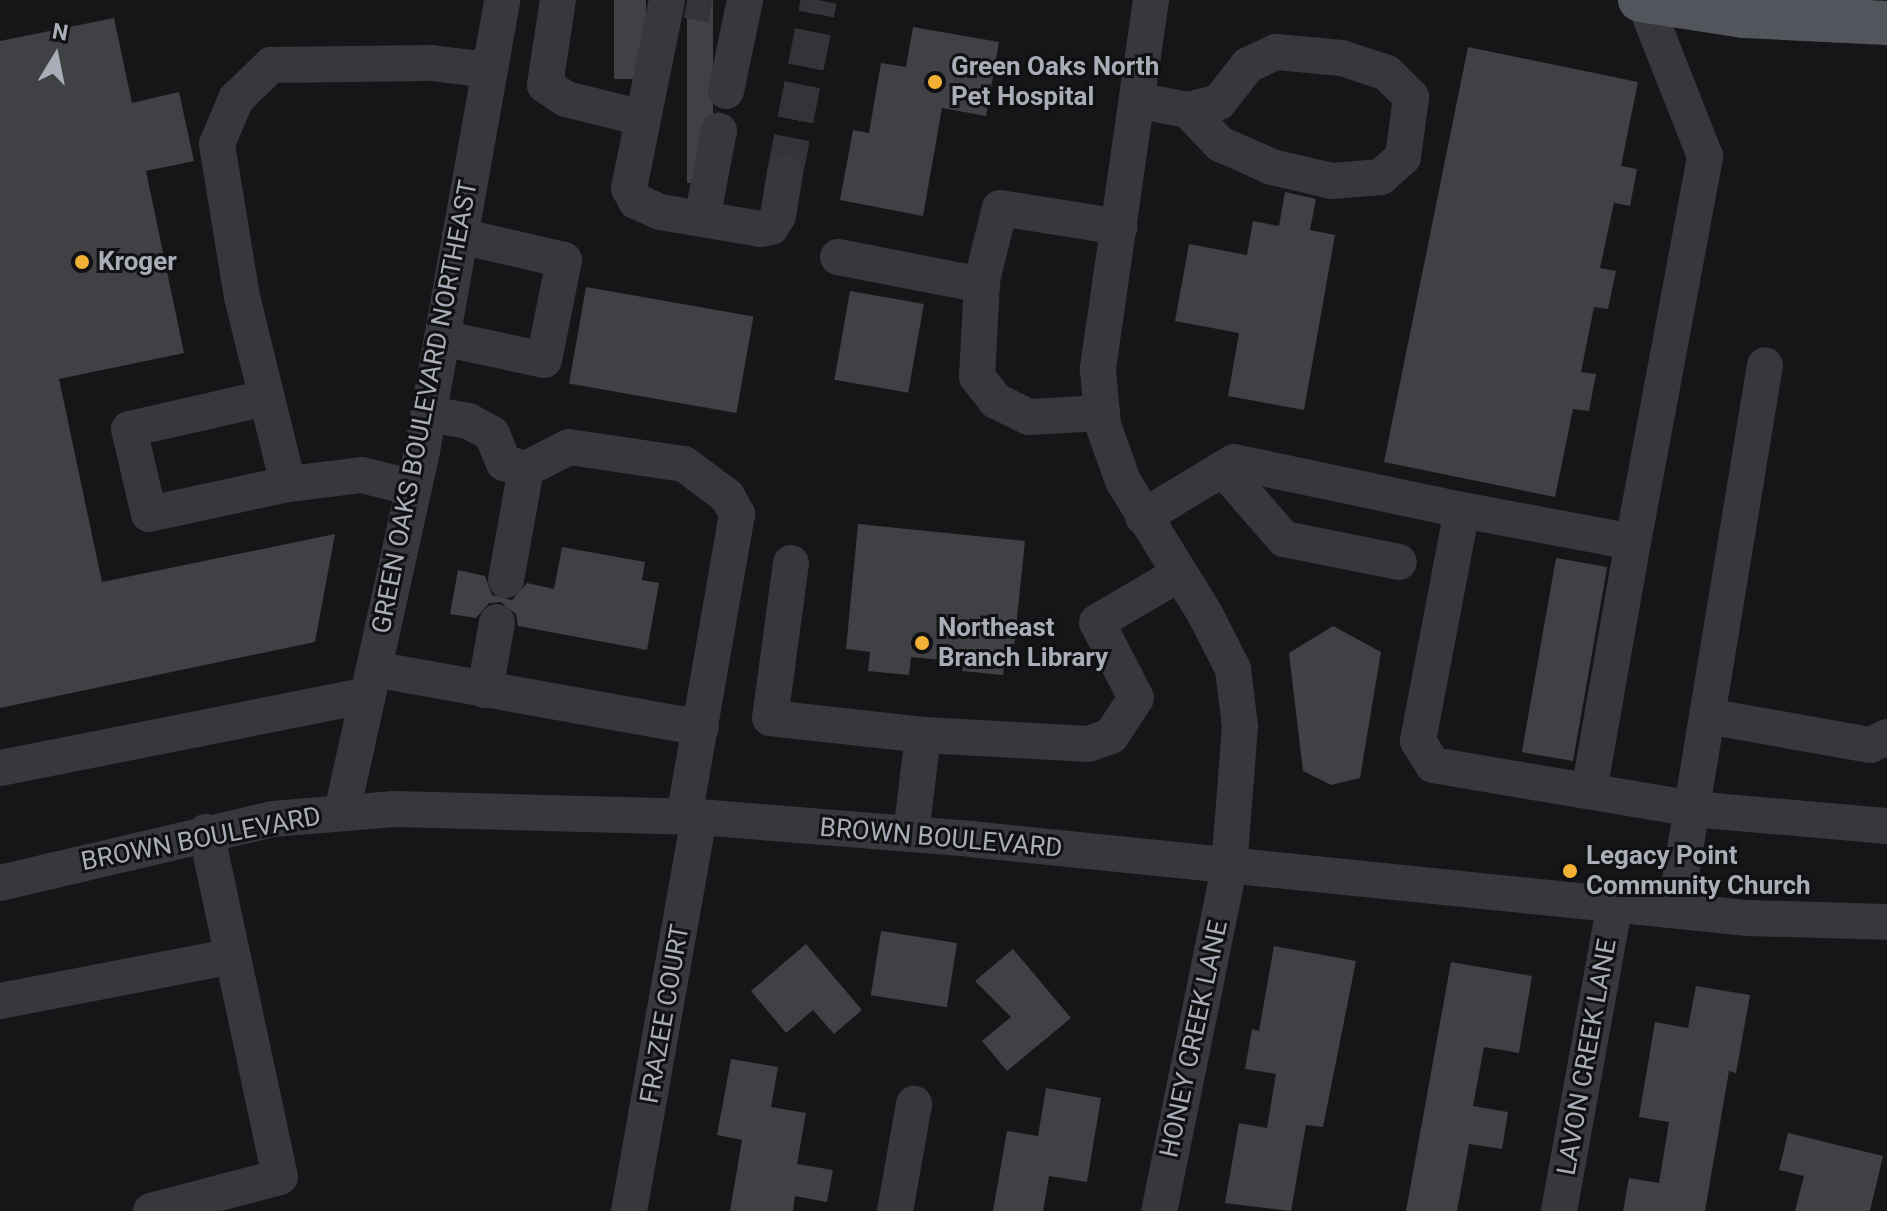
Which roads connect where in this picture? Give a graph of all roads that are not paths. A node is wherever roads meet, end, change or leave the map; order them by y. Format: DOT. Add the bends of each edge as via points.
graph roads {
  1 [pos="502,0"];
  2 [pos="558,0"];
  3 [pos="667,0"];
  4 [pos="1151,0"];
  5 [pos="1642,0"];
  6 [pos="733,5"];
  7 [pos="1887,23"];
  8 [pos="488,70"];
  9 [pos="726,91"];
  10 [pos="1140,101"];
  11 [pos="1188,110"];
  12 [pos="643,118"];
  13 [pos="719,131"];
  14 [pos="785,173"];
  15 [pos="702,219"];
  16 [pos="1120,227"];
  17 [pos="460,236"];
  18 [pos="838,257"];
  19 [pos="982,285"];
  20 [pos="442,338"];
  21 [pos="1765,365"];
  22 [pos="266,398"];
  23 [pos="1102,413"];
  24 [pos="429,414"];
  25 [pos="526,469"];
  26 [pos="1223,469"];
  27 [pos="288,484"];
  28 [pos="414,488"];
  29 [pos="1462,510"];
  30 [pos="1143,517"];
  31 [pos="1633,542"];
  32 [pos="1399,562"];
  33 [pos="791,563"];
  34 [pos="1179,574"];
  35 [pos="506,580"];
  36 [pos="497,622"];
  37 [pos="371,682"];
  38 [pos="485,690"];
  39 [pos="1707,716"];
  40 [pos="701,728"];
  41 [pos="923,735"];
  42 [pos="1887,737"];
  43 [pos="0,768"];
  44 [pos="1589,791"];
  45 [pos="1692,809"];
  46 [pos="342,812"];
  47 [pos="692,817"];
  48 [pos="1887,826"];
  49 [pos="206,832"];
  50 [pos="911,834"];
  51 [pos="1229,868"];
  52 [pos="0,883"];
  53 [pos="1615,903"];
  54 [pos="1675,910"];
  55 [pos="1887,922"];
  56 [pos="233,956"];
  57 [pos="0,1001"];
  58 [pos="914,1104"];
  59 [pos="151,1211"];
  60 [pos="629,1211"];
  61 [pos="895,1211"];
  62 [pos="1159,1211"];
  63 [pos="1559,1211"];
  1 -- 8 [label="street, GREEN OAKS BOULEVARD NORTHEAST"];
  2 -- 12 [label="street" via="545,85 566,99"];
  3 -- 12 [label="street"];
  4 -- 10 [label="street, HONEY CREEK LANE"];
  5 -- 7 [label="main road" via="1744,16"];
  5 -- 31 [label="street" via="1705,156"];
  6 -- 9 [label="street"];
  8 -- 17 [label="street, GREEN OAKS BOULEVARD NORTHEAST"];
  8 -- 22 [label="street" via="431,63 271,65 236,99 217,144 242,297"];
  10 -- 11 [label="street"];
  10 -- 16 [label="street, HONEY CREEK LANE"];
  11 -- 11 [label="street" via="1220,144 1272,167 1332,181 1381,177 1403,157 1411,97 1387,73 1342,58 1276,52 1248,65 1219,102"];
  12 -- 15 [label="street" via="629,188 636,201"];
  13 -- 15 [label="street"];
  14 -- 15 [label="street" via="771,227"];
  16 -- 19 [label="street" via="1000,208"];
  16 -- 23 [label="street, HONEY CREEK LANE" via="1098,370"];
  17 -- 20 [label="street, GREEN OAKS BOULEVARD NORTHEAST"];
  17 -- 20 [label="street" via="564,260 544,360"];
  18 -- 19 [label="street"];
  19 -- 23 [label="street" via="977,377 996,401 1029,417"];
  20 -- 24 [label="street, GREEN OAKS BOULEVARD NORTHEAST"];
  21 -- 39 [label="street"];
  22 -- 27 [label="street"];
  22 -- 27 [label="street" via="129,429 149,514"];
  23 -- 30 [label="street, HONEY CREEK LANE" via="1123,481"];
  24 -- 25 [label="street" via="468,421 492,434 504,463"];
  24 -- 28 [label="street, GREEN OAKS BOULEVARD NORTHEAST"];
  25 -- 35 [label="street"];
  25 -- 40 [label="street, FRAZEE COURT" via="569,447 684,464 727,496 737,514"];
  26 -- 29 [label="street" via="1234,462"];
  26 -- 30 [label="street"];
  26 -- 32 [label="street" via="1284,539"];
  27 -- 28 [label="street" via="362,475"];
  28 -- 37 [label="street, GREEN OAKS BOULEVARD NORTHEAST"];
  29 -- 31 [label="street"];
  29 -- 44 [label="street" via="1418,741 1433,765"];
  30 -- 34 [label="street, HONEY CREEK LANE"];
  31 -- 44 [label="street"];
  33 -- 41 [label="street" via="770,718"];
  34 -- 41 [label="street" via="1097,622 1136,698 1111,736 1088,744"];
  34 -- 51 [label="street, HONEY CREEK LANE" via="1233,669 1240,727"];
  36 -- 38 [label="street"];
  37 -- 38 [label="street"];
  37 -- 43 [label="street"];
  37 -- 46 [label="street, GREEN OAKS BOULEVARD NORTHEAST"];
  38 -- 40 [label="street"];
  39 -- 42 [label="street" via="1870,745"];
  39 -- 45 [label="street"];
  40 -- 47 [label="street, FRAZEE COURT"];
  41 -- 50 [label="street"];
  44 -- 45 [label="street"];
  45 -- 48 [label="street"];
  45 -- 54 [label="street"];
  46 -- 47 [label="street, BROWN BOULEVARD"];
  46 -- 49 [label="street, BROWN BOULEVARD"];
  47 -- 50 [label="street, BROWN BOULEVARD"];
  47 -- 60 [label="street, FRAZEE COURT"];
  49 -- 52 [label="street, BROWN BOULEVARD"];
  49 -- 56 [label="street"];
  50 -- 51 [label="street, BROWN BOULEVARD"];
  51 -- 53 [label="street, BROWN BOULEVARD"];
  51 -- 62 [label="street, HONEY CREEK LANE"];
  53 -- 54 [label="street, BROWN BOULEVARD"];
  53 -- 63 [label="street, LAVON CREEK LANE"];
  54 -- 55 [label="street, BROWN BOULEVARD"];
  56 -- 57 [label="street"];
  56 -- 59 [label="street" via="280,1177"];
  58 -- 61 [label="street"];
}
